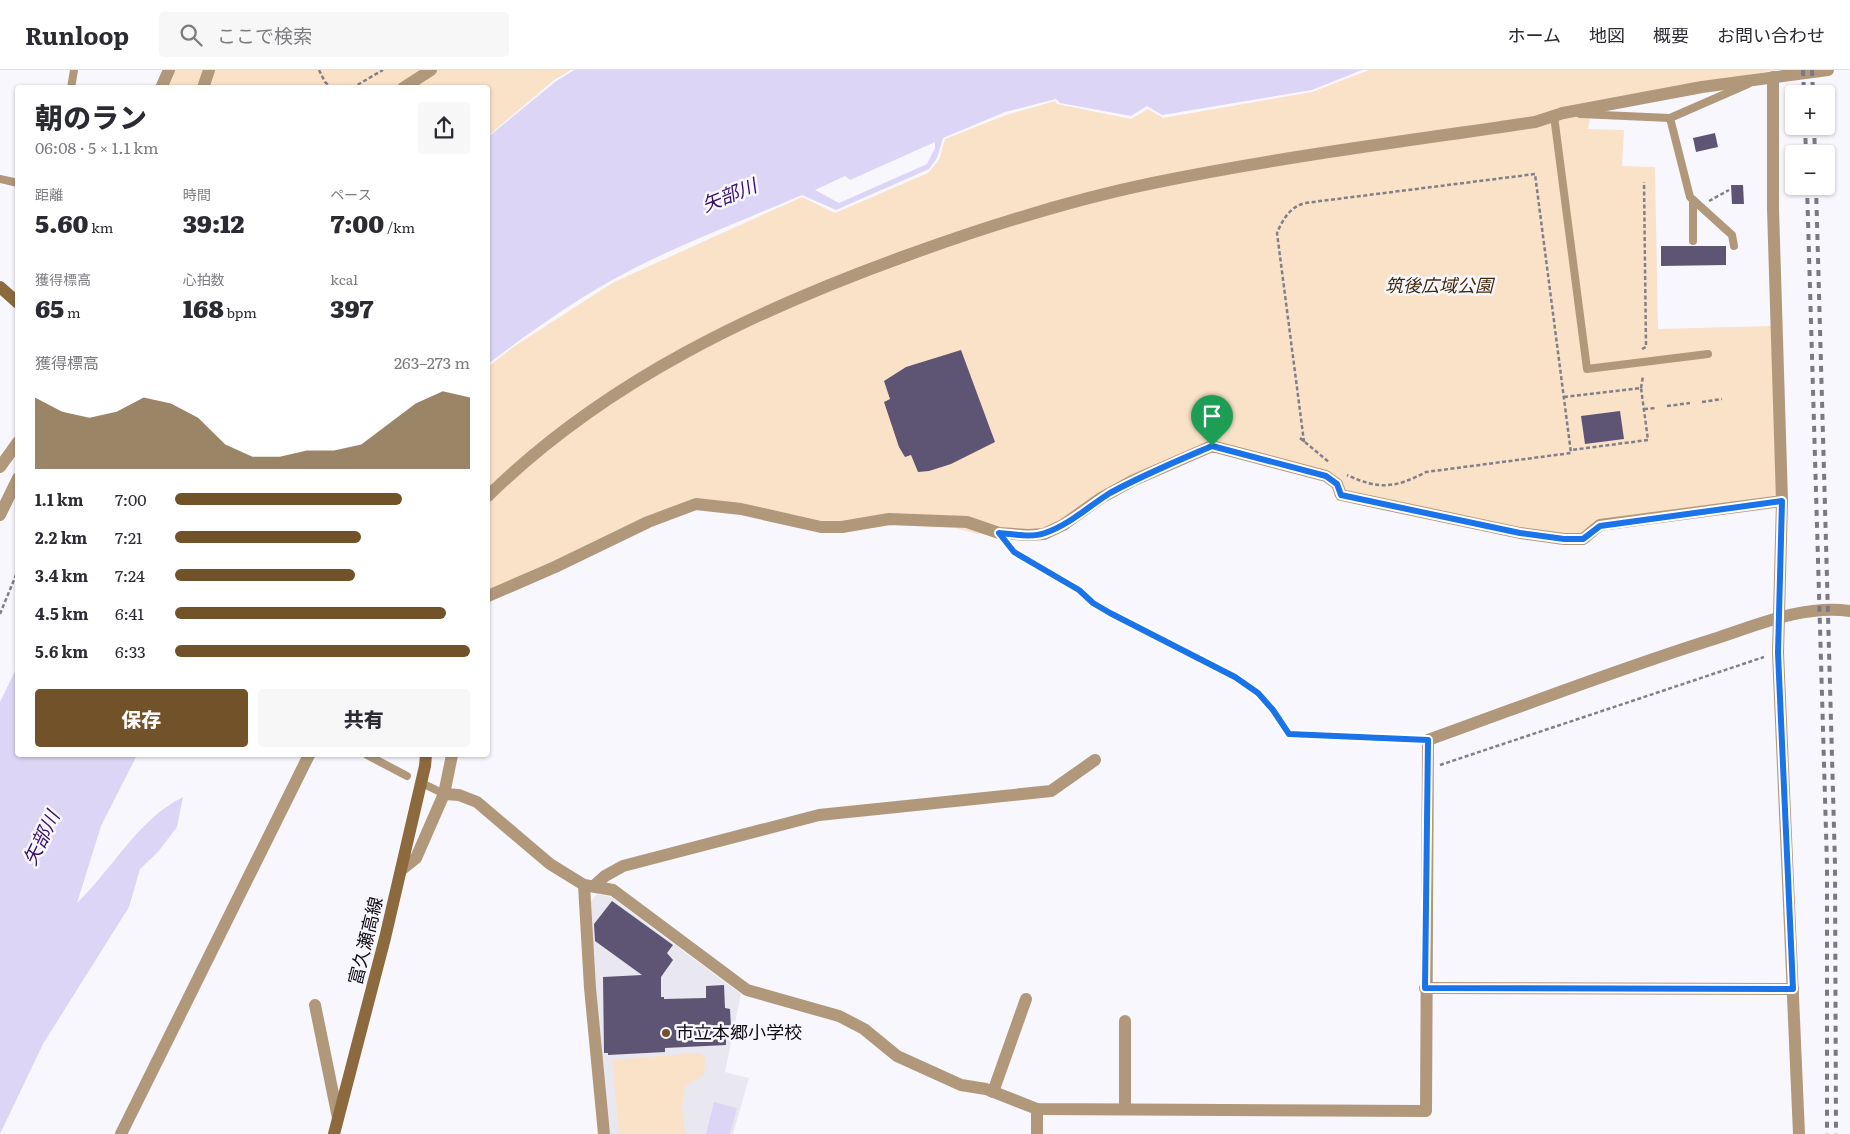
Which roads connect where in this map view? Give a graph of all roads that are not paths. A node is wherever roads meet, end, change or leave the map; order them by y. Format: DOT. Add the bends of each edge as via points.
graph roads {
  1 [pos="74,70"];
  2 [pos="169,70"];
  3 [pos="209,70"];
  4 [pos="431,70"];
  5 [pos="1828,70"];
  6 [pos="1767,78"];
  7 [pos="72,85"];
  8 [pos="162,85"];
  9 [pos="204,85"];
  10 [pos="408,85"];
  11 [pos="1559,114"];
  12 [pos="1670,118"];
  13 [pos="0,179"];
  14 [pos="15,182"];
  15 [pos="1693,200"];
  16 [pos="1693,241"];
  17 [pos="1734,246"];
  18 [pos="0,287"];
  19 [pos="15,300"];
  20 [pos="1708,354"];
  21 [pos="15,446"];
  22 [pos="0,467"];
  23 [pos="15,484"];
  24 [pos="490,494"];
  25 [pos="1782,501"];
  26 [pos="0,516"];
  27 [pos="490,595"];
  28 [pos="1850,611"];
  29 [pos="1780,621"];
  30 [pos="309,757"];
  31 [pos="371,757"];
  32 [pos="426,757"];
  33 [pos="452,757"];
  34 [pos="1095,760"];
  35 [pos="407,776"];
  36 [pos="428,786"];
  37 [pos="444,794"];
  38 [pos="401,870"];
  39 [pos="589,885"];
  40 [pos="1425,988"];
  41 [pos="1793,989"];
  42 [pos="1026,999"];
  43 [pos="315,1005"];
  44 [pos="1125,1021"];
  45 [pos="993,1092"];
  46 [pos="1037,1109"];
  47 [pos="1125,1110"];
  48 [pos="338,1118"];
  49 [pos="121,1134"];
  50 [pos="334,1134"];
  51 [pos="604,1134"];
  52 [pos="1037,1134"];
  53 [pos="1799,1134"];
  1 -- 7 [label="lane"];
  2 -- 8 [label="street"];
  3 -- 9 [label="street"];
  4 -- 10 [label="street"];
  5 -- 6 [label="street"];
  6 -- 11 [label="street"];
  6 -- 12 [label="lane"];
  6 -- 25 [label="street"];
  11 -- 12 [label="lane"];
  11 -- 20 [label="lane" via="1587,369"];
  11 -- 24 [label="street" via="1535,122 1152,183 1048,208 951,239 793,299 670,360 578,418"];
  12 -- 15 [label="lane"];
  13 -- 14 [label="lane"];
  15 -- 16 [label="lane"];
  15 -- 17 [label="lane" via="1732,235"];
  18 -- 19 [label="main road"];
  21 -- 22 [label="street"];
  23 -- 26 [label="street"];
  25 -- 27 [label="street" via="1600,526 1583,539 1564,539 1350,498 1341,495 1337,484 1326,476 1212,446 1132,481 1044,534 999,533 967,522 889,519 821,527 741,509 696,504 648,522"];
  25 -- 29 [label="street"];
  28 -- 29 [label="street" via="1833,608"];
  29 -- 40 [label="street" via="1676,651 1428,740"];
  29 -- 41 [label="street" via="1778,650"];
  30 -- 49 [label="street"];
  31 -- 35 [label="lane"];
  32 -- 38 [label="main road, 富久瀬高線"];
  33 -- 37 [label="street"];
  34 -- 39 [label="street" via="1051,791 819,815 623,866"];
  36 -- 37 [label="lane"];
  37 -- 38 [label="street" via="416,858"];
  37 -- 39 [label="street" via="477,802 550,864"];
  38 -- 48 [label="main road, 富久瀬高線"];
  39 -- 45 [label="street" via="613,890 747,990 839,1016 864,1029 897,1056 961,1085"];
  39 -- 51 [label="street" via="590,988"];
  40 -- 41 [label="street"];
  40 -- 47 [label="street" via="1426,1111"];
  41 -- 53 [label="street"];
  42 -- 45 [label="street"];
  43 -- 48 [label="street"];
  44 -- 47 [label="street"];
  45 -- 46 [label="street"];
  46 -- 47 [label="street"];
  46 -- 52 [label="street"];
  48 -- 50 [label="main road, 富久瀬高線"];
}
